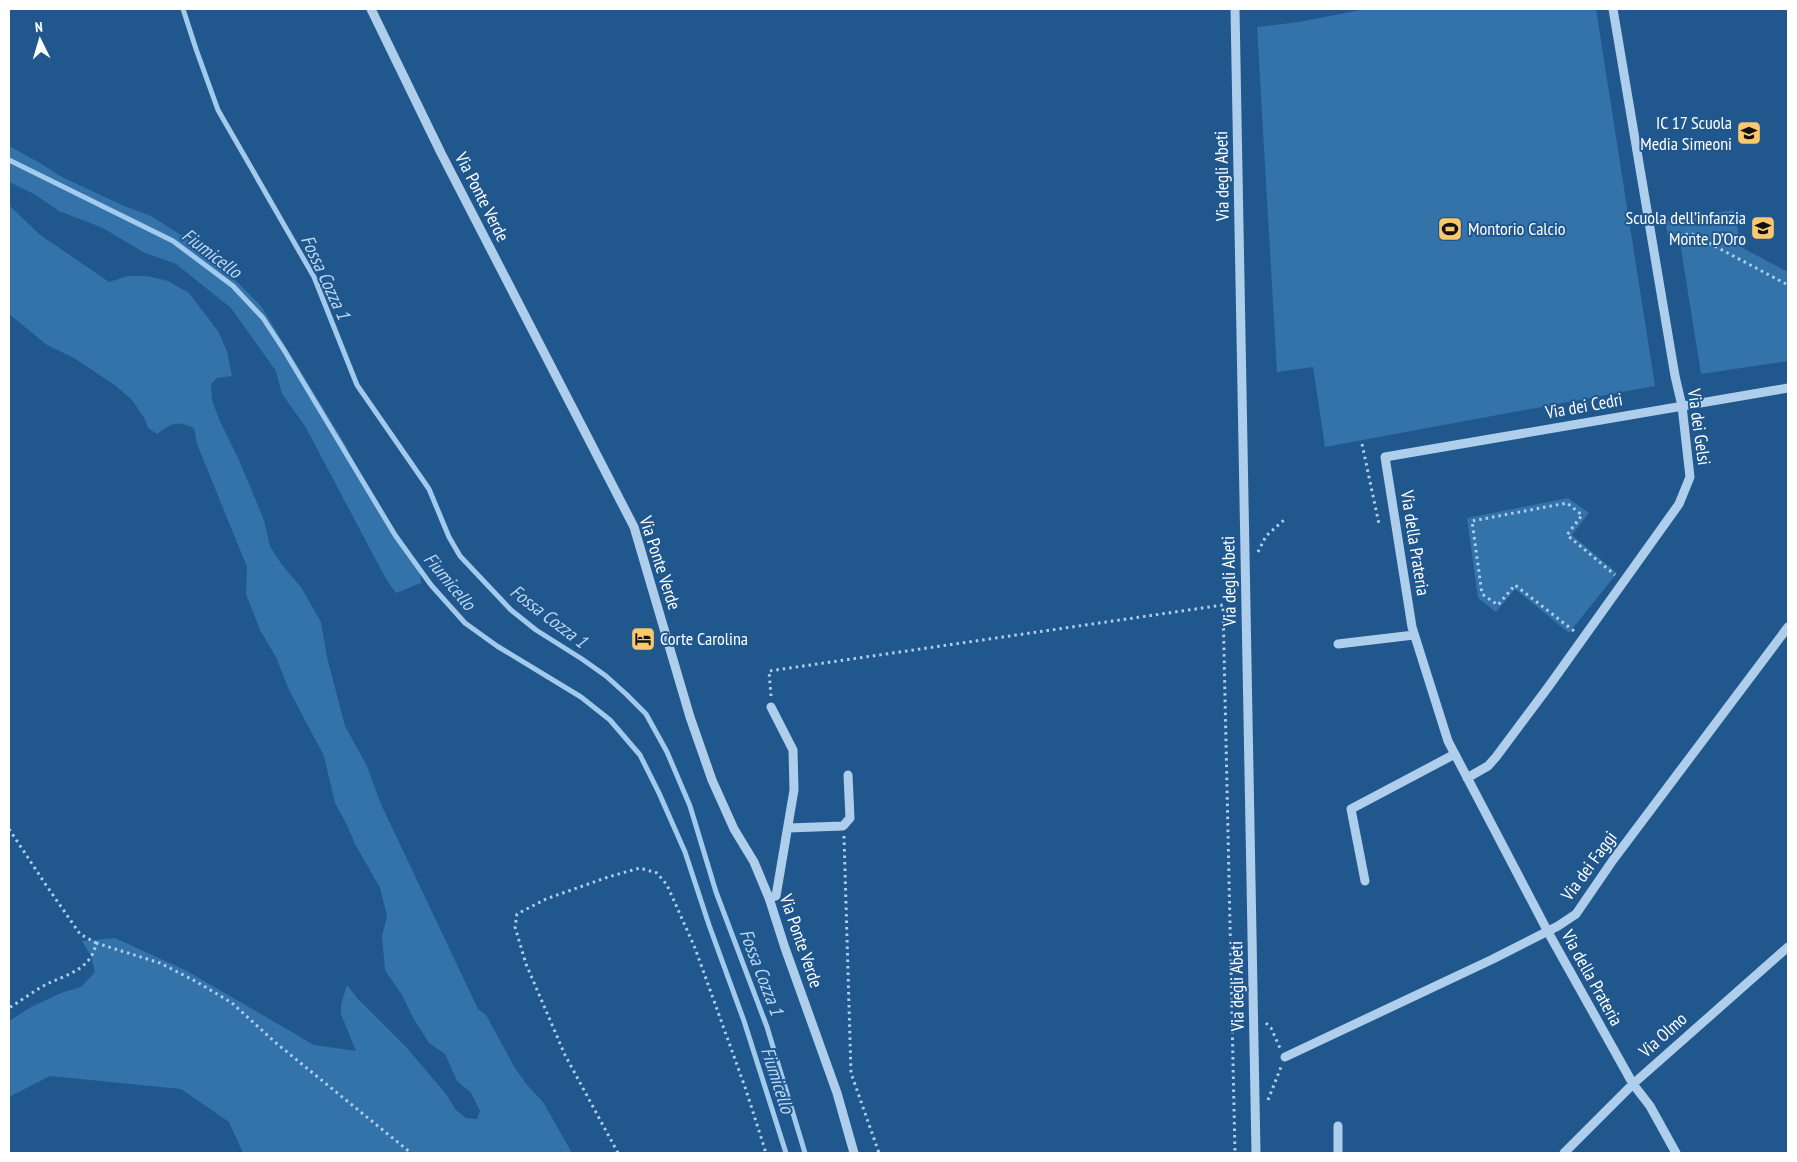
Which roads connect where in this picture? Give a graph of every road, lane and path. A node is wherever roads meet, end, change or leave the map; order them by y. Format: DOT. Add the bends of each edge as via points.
graph roads {
  1 [pos="371,9"];
  2 [pos="1235,9"];
  3 [pos="1613,9"];
  4 [pos="1679,235"];
  5 [pos="1788,285"];
  6 [pos="1788,388"];
  7 [pos="1682,406"];
  8 [pos="1362,444"];
  9 [pos="1385,457"];
  10 [pos="1284,520"];
  11 [pos="1379,524"];
  12 [pos="1258,553"];
  13 [pos="1616,576"];
  14 [pos="1788,627"];
  15 [pos="1575,631"];
  16 [pos="1414,635"];
  17 [pos="1338,644"];
  18 [pos="771,706"];
  19 [pos="1455,754"];
  20 [pos="848,776"];
  21 [pos="1467,778"];
  22 [pos="843,826"];
  23 [pos="788,828"];
  24 [pos="9,829"];
  25 [pos="1365,881"];
  26 [pos="769,898"];
  27 [pos="1548,932"];
  28 [pos="96,943"];
  29 [pos="1788,946"];
  30 [pos="9,1008"];
  31 [pos="1285,1057"];
  32 [pos="1633,1084"];
  33 [pos="1338,1126"];
  34 [pos="411,1153"];
  35 [pos="618,1153"];
  36 [pos="766,1153"];
  37 [pos="854,1153"];
  38 [pos="879,1153"];
  39 [pos="1235,1153"];
  40 [pos="1256,1153"];
  41 [pos="1338,1153"];
  42 [pos="1564,1153"];
  43 [pos="1676,1153"];
  1 -- 26 [label="street, Via Ponte Verde" via="440,153 634,527 712,780"];
  2 -- 40 [label="street, Via degli Abeti"];
  3 -- 7 [label="street, Via dei Gelsi"];
  4 -- 5 [label="path" via="1692,234"];
  6 -- 7 [label="street, Via dei Cedri"];
  7 -- 9 [label="street, Via dei Cedri"];
  7 -- 21 [label="street, Via dei Gelsi" via="1690,477 1679,504 1496,758"];
  8 -- 11 [label="path"];
  9 -- 16 [label="street, Via della Prateria"];
  10 -- 12 [label="path" via="1266,536"];
  13 -- 15 [label="path" via="1567,535 1582,515 1566,503 1472,521 1482,594 1498,606 1515,585"];
  14 -- 27 [label="street, Via dei Faggi" via="1576,914"];
  16 -- 17 [label="street"];
  16 -- 19 [label="street, Via della Prateria"];
  18 -- 23 [label="street" via="793,750 794,790"];
  18 -- 39 [label="path" via="769,671 1222,604"];
  19 -- 21 [label="street, Via della Prateria"];
  19 -- 25 [label="street" via="1350,809"];
  20 -- 22 [label="street" via="850,818"];
  21 -- 27 [label="street, Via della Prateria"];
  22 -- 23 [label="street"];
  22 -- 38 [label="path" via="851,1073"];
  23 -- 26 [label="street" via="776,896"];
  24 -- 28 [label="path" via="80,934"];
  26 -- 37 [label="street, Via Ponte Verde" via="837,1093"];
  27 -- 31 [label="street, Via dei Faggi"];
  27 -- 32 [label="street, Via della Prateria"];
  28 -- 30 [label="path" via="90,959 76,971"];
  28 -- 34 [label="path" via="160,963 232,1003"];
  29 -- 32 [label="street, Via Olmo"];
  32 -- 42 [label="street, Via Olmo"];
  32 -- 43 [label="street, Via della Prateria" via="1650,1106"];
  33 -- 41 [label="street"];
  35 -- 36 [label="path" via="566,1055 526,964 515,927 517,914 546,899 640,868 657,873 667,885 695,948"];
}
